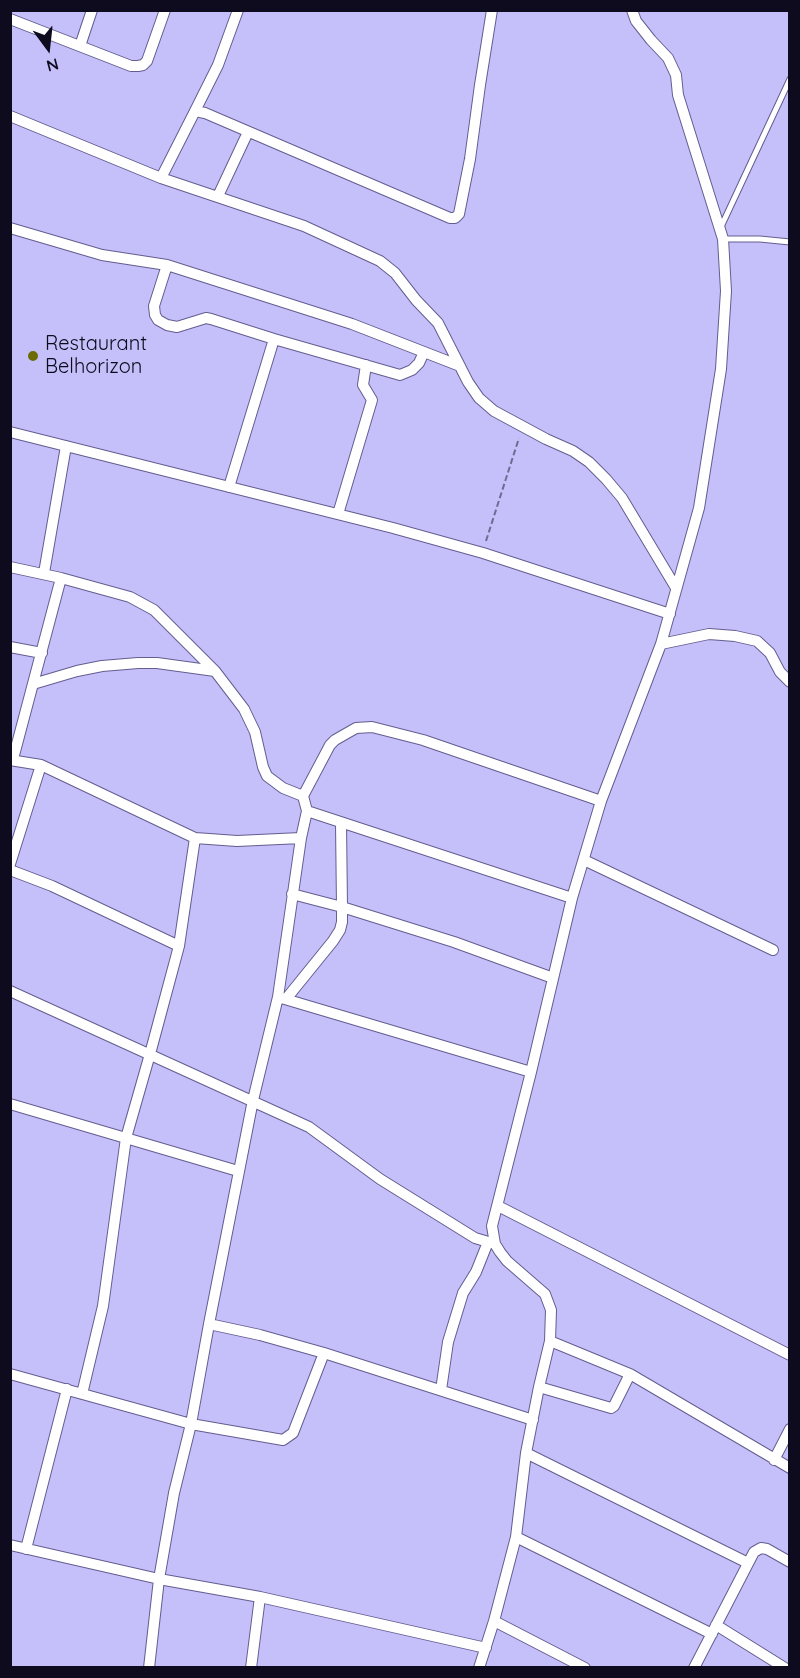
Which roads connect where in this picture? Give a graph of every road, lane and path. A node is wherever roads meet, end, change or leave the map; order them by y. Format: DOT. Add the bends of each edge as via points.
graph roads {
  1 [pos="23,10"];
  2 [pos="92,10"];
  3 [pos="165,10"];
  4 [pos="238,10"];
  5 [pos="492,10"];
  6 [pos="632,10"];
  7 [pos="15,21"];
  8 [pos="80,46"];
  9 [pos="789,79"];
  10 [pos="195,111"];
  11 [pos="10,116"];
  12 [pos="248,132"];
  13 [pos="161,178"];
  14 [pos="218,196"];
  15 [pos="10,228"];
  16 [pos="721,235"];
  17 [pos="789,242"];
  18 [pos="167,265"];
  19 [pos="274,339"];
  20 [pos="424,352"];
  21 [pos="366,366"];
  22 [pos="460,366"];
  23 [pos="522,427"];
  24 [pos="10,432"];
  25 [pos="66,446"];
  26 [pos="230,487"];
  27 [pos="338,514"];
  28 [pos="483,553"];
  29 [pos="10,567"];
  30 [pos="44,573"];
  31 [pos="61,578"];
  32 [pos="676,588"];
  33 [pos="670,614"];
  34 [pos="661,644"];
  35 [pos="10,647"];
  36 [pos="42,653"];
  37 [pos="216,671"];
  38 [pos="789,682"];
  39 [pos="33,684"];
  40 [pos="12,760"];
  41 [pos="41,765"];
  42 [pos="303,796"];
  43 [pos="601,801"];
  44 [pos="307,812"];
  45 [pos="341,823"];
  46 [pos="195,838"];
  47 [pos="301,838"];
  48 [pos="585,860"];
  49 [pos="10,864"];
  50 [pos="10,870"];
  51 [pos="292,894"];
  52 [pos="572,898"];
  53 [pos="342,907"];
  54 [pos="179,946"];
  55 [pos="773,950"];
  56 [pos="553,978"];
  57 [pos="10,992"];
  58 [pos="282,998"];
  59 [pos="150,1054"];
  60 [pos="531,1072"];
  61 [pos="253,1100"];
  62 [pos="10,1104"];
  63 [pos="126,1138"];
  64 [pos="238,1171"];
  65 [pos="498,1206"];
  66 [pos="491,1243"];
  67 [pos="209,1323"];
  68 [pos="550,1341"];
  69 [pos="324,1353"];
  70 [pos="789,1355"];
  71 [pos="10,1374"];
  72 [pos="630,1374"];
  73 [pos="539,1387"];
  74 [pos="67,1389"];
  75 [pos="441,1390"];
  76 [pos="82,1394"];
  77 [pos="533,1420"];
  78 [pos="191,1424"];
  79 [pos="789,1429"];
  80 [pos="526,1452"];
  81 [pos="774,1460"];
  82 [pos="789,1468"];
  83 [pos="516,1537"];
  84 [pos="10,1545"];
  85 [pos="26,1549"];
  86 [pos="789,1562"];
  87 [pos="748,1563"];
  88 [pos="159,1579"];
  89 [pos="260,1597"];
  90 [pos="494,1621"];
  91 [pos="714,1630"];
  92 [pos="486,1648"];
  93 [pos="149,1668"];
  94 [pos="251,1668"];
  95 [pos="479,1668"];
  96 [pos="585,1668"];
  97 [pos="694,1668"];
  98 [pos="785,1668"];
  1 -- 7 [label="street"];
  2 -- 8 [label="street"];
  3 -- 8 [label="street" via="143,65 131,66"];
  4 -- 10 [label="street" via="218,65"];
  5 -- 12 [label="street" via="470,159 455,218"];
  6 -- 16 [label="street" via="676,75 678,95"];
  7 -- 8 [label="street"];
  9 -- 16 [label="lane"];
  10 -- 12 [label="street"];
  10 -- 13 [label="street"];
  11 -- 13 [label="street"];
  12 -- 14 [label="street"];
  13 -- 14 [label="street"];
  14 -- 22 [label="street" via="304,226 380,261 438,323"];
  15 -- 18 [label="street" via="102,255"];
  16 -- 17 [label="lane"];
  16 -- 32 [label="street" via="726,291 721,369 699,508"];
  18 -- 19 [label="street" via="154,306 162,323 177,327 206,318"];
  18 -- 20 [label="street" via="352,324"];
  19 -- 21 [label="street"];
  19 -- 26 [label="street"];
  20 -- 21 [label="street" via="418,363 400,375"];
  20 -- 22 [label="street"];
  21 -- 27 [label="street" via="363,385 372,400"];
  22 -- 23 [label="street" via="479,398"];
  23 -- 28 [label="path"];
  23 -- 32 [label="street" via="573,451 606,479 635,518"];
  24 -- 25 [label="street"];
  25 -- 26 [label="street"];
  25 -- 30 [label="street"];
  26 -- 27 [label="street"];
  27 -- 28 [label="street"];
  28 -- 33 [label="street"];
  29 -- 30 [label="street"];
  30 -- 31 [label="street"];
  31 -- 36 [label="street"];
  31 -- 37 [label="street" via="145,604"];
  32 -- 33 [label="street"];
  33 -- 34 [label="street"];
  34 -- 38 [label="street" via="710,634 757,641"];
  34 -- 43 [label="street"];
  35 -- 36 [label="street"];
  36 -- 39 [label="street"];
  37 -- 39 [label="street" via="138,663 102,666"];
  37 -- 42 [label="street" via="244,709 267,776"];
  39 -- 40 [label="street"];
  40 -- 41 [label="street"];
  41 -- 46 [label="street"];
  41 -- 49 [label="street"];
  42 -- 43 [label="street" via="335,740 356,728 372,727 423,740"];
  42 -- 44 [label="street"];
  43 -- 48 [label="street"];
  44 -- 45 [label="street"];
  44 -- 47 [label="street"];
  45 -- 52 [label="street"];
  45 -- 53 [label="street"];
  46 -- 47 [label="street"];
  46 -- 54 [label="street"];
  47 -- 51 [label="street"];
  48 -- 52 [label="street"];
  48 -- 55 [label="street"];
  50 -- 54 [label="street"];
  51 -- 53 [label="street"];
  51 -- 58 [label="street"];
  52 -- 56 [label="street"];
  53 -- 56 [label="street"];
  53 -- 58 [label="street" via="337,935"];
  54 -- 59 [label="street"];
  56 -- 60 [label="street"];
  57 -- 59 [label="street"];
  58 -- 60 [label="street"];
  58 -- 61 [label="street"];
  59 -- 61 [label="street"];
  59 -- 63 [label="street"];
  60 -- 65 [label="street"];
  61 -- 64 [label="street"];
  61 -- 66 [label="street" via="309,1127 380,1179 475,1238"];
  62 -- 63 [label="street"];
  63 -- 64 [label="street"];
  63 -- 76 [label="street" via="103,1306"];
  64 -- 67 [label="street"];
  65 -- 66 [label="street"];
  65 -- 70 [label="street"];
  66 -- 68 [label="street" via="545,1294 551,1310"];
  66 -- 75 [label="street" via="463,1293 448,1342"];
  67 -- 69 [label="street"];
  67 -- 78 [label="street"];
  68 -- 72 [label="street"];
  68 -- 73 [label="street"];
  69 -- 75 [label="street"];
  69 -- 78 [label="street" via="293,1433 285,1439"];
  71 -- 74 [label="street"];
  72 -- 73 [label="street" via="611,1408"];
  72 -- 81 [label="street"];
  73 -- 77 [label="street"];
  74 -- 76 [label="street"];
  74 -- 85 [label="street"];
  75 -- 77 [label="street"];
  76 -- 78 [label="street"];
  77 -- 80 [label="street"];
  78 -- 88 [label="street"];
  79 -- 81 [label="street"];
  80 -- 83 [label="street"];
  80 -- 87 [label="street"];
  81 -- 82 [label="street"];
  83 -- 90 [label="street"];
  83 -- 91 [label="street"];
  84 -- 85 [label="street"];
  85 -- 88 [label="street"];
  86 -- 87 [label="street" via="764,1548 754,1552"];
  87 -- 91 [label="street"];
  88 -- 89 [label="street"];
  88 -- 93 [label="street"];
  89 -- 92 [label="street"];
  89 -- 94 [label="street"];
  90 -- 92 [label="street"];
  90 -- 96 [label="street"];
  91 -- 97 [label="street"];
  91 -- 98 [label="street"];
  92 -- 95 [label="street"];
}
